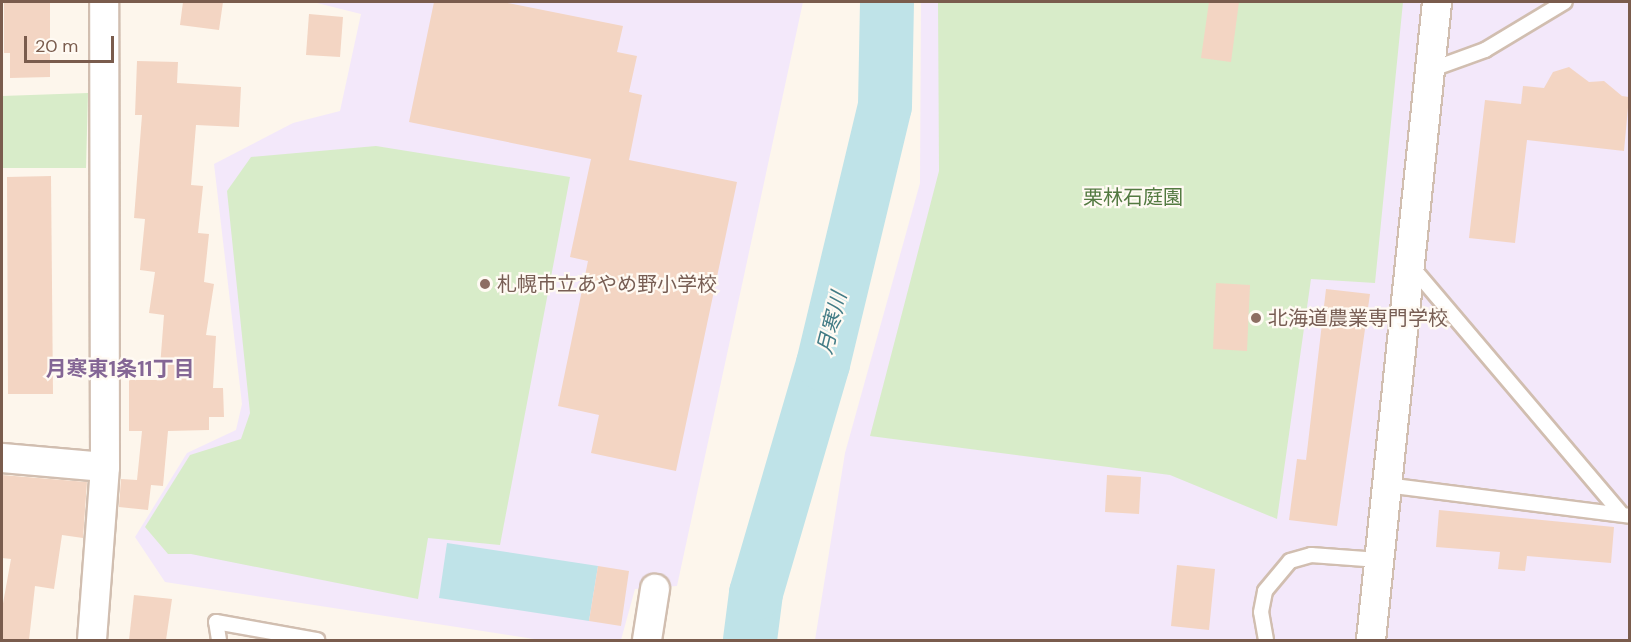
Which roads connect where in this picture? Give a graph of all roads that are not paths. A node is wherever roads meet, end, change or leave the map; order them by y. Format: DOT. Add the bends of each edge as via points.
graph roads {
  1 [pos="104,2"];
  2 [pos="1437,2"];
  3 [pos="1565,2"];
  4 [pos="1430,70"];
  5 [pos="1410,266"];
  6 [pos="2,458"];
  7 [pos="105,467"];
  8 [pos="1386,485"];
  9 [pos="1625,514"];
  10 [pos="1379,560"];
  11 [pos="655,589"];
  12 [pos="92,640"];
  13 [pos="219,640"];
  14 [pos="317,640"];
  15 [pos="647,640"];
  16 [pos="1266,640"];
  17 [pos="1371,640"];
  1 -- 7 [label="street"];
  2 -- 4 [label="street"];
  3 -- 4 [label="lane" via="1485,50"];
  4 -- 5 [label="street"];
  5 -- 8 [label="street"];
  5 -- 9 [label="lane"];
  6 -- 7 [label="street"];
  7 -- 12 [label="street"];
  8 -- 9 [label="lane"];
  8 -- 10 [label="street"];
  10 -- 16 [label="lane" via="1311,555 1290,561 1265,591 1261,612"];
  10 -- 17 [label="street"];
  11 -- 15 [label="street"];
  13 -- 14 [label="lane" via="216,622"];
}
